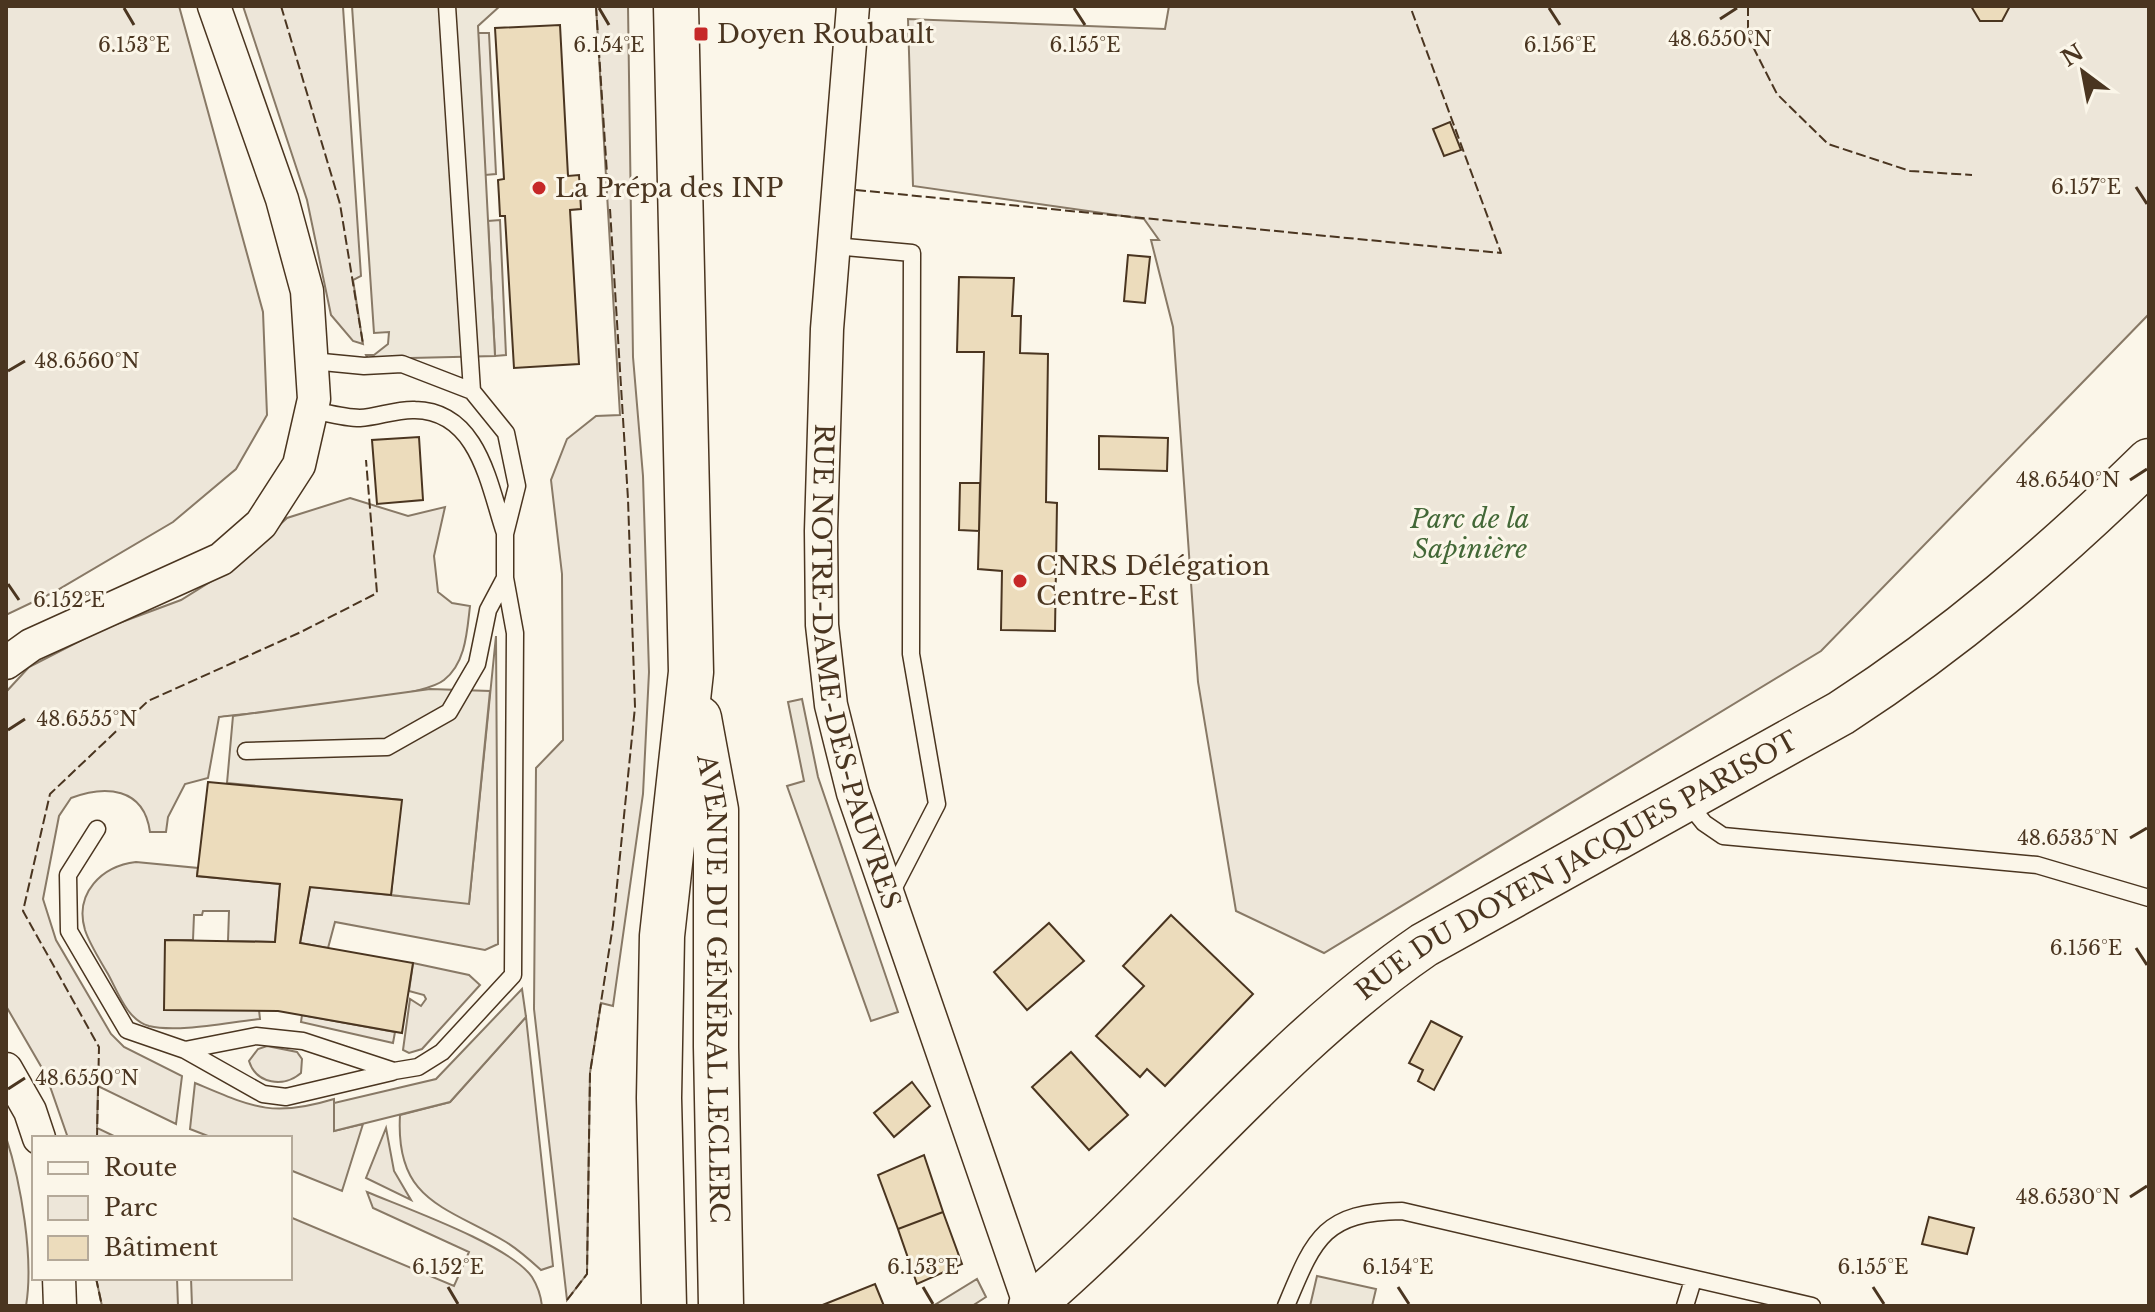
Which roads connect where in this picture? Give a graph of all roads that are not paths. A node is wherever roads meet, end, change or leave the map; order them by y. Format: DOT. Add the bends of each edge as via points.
graph roads {
  1 [pos="214,6"];
  2 [pos="447,6"];
  3 [pos="676,6"];
  4 [pos="853,6"];
  5 [pos="834,246"];
  6 [pos="312,361"];
  7 [pos="472,391"];
  8 [pos="312,410"];
  9 [pos="2144,475"];
  10 [pos="505,534"];
  11 [pos="505,578"];
  12 [pos="6,663"];
  13 [pos="691,672"];
  14 [pos="246,751"];
  15 [pos="1685,800"];
  16 [pos="97,829"];
  17 [pos="889,896"];
  18 [pos="2149,898"];
  19 [pos="185,1050"];
  20 [pos="6,1069"];
  21 [pos="394,1071"];
  22 [pos="38,1136"];
  23 [pos="59,1280"];
  24 [pos="1693,1280"];
  25 [pos="60,1306"];
  26 [pos="664,1306"];
  27 [pos="721,1306"];
  28 [pos="1030,1306"];
  29 [pos="1286,1306"];
  30 [pos="1685,1306"];
  31 [pos="1812,1306"];
  1 -- 6 [label="street" via="307,291"];
  2 -- 7 [label="lane"];
  3 -- 13 [label="main road, AVENUE DU GÉNÉRAL LECLERC"];
  4 -- 5 [label="street, RUE NOTRE-DAME-DES-PAUVRES"];
  5 -- 17 [label="street, RUE NOTRE-DAME-DES-PAUVRES" via="826,360 822,625 835,719 853,793"];
  5 -- 17 [label="lane" via="912,253 911,654 937,804"];
  6 -- 7 [label="lane" via="402,364"];
  6 -- 8 [label="street"];
  7 -- 10 [label="lane" via="506,433 517,486"];
  8 -- 10 [label="lane" via="359,418 416,410 452,420 484,464"];
  8 -- 12 [label="street" via="299,465 261,524 221,559 31,645"];
  9 -- 15 [label="main road, RUE DU DOYEN JACQUES PARISOT" via="1969,625 1907,671"];
  10 -- 11 [label="lane"];
  11 -- 14 [label="lane" via="488,610 477,664 449,712 387,747"];
  11 -- 21 [label="lane" via="515,633 513,975 442,1052 418,1067"];
  13 -- 26 [label="main road, AVENUE DU GÉNÉRAL LECLERC" via="662,936"];
  13 -- 27 [label="main road, AVENUE DU GÉNÉRAL LECLERC" via="716,810"];
  15 -- 18 [label="lane" via="1723,836 2037,865"];
  15 -- 28 [label="main road, RUE DU DOYEN JACQUES PARISOT" via="1424,945 1365,986 1312,1032 1089,1256"];
  16 -- 19 [label="lane" via="68,875 69,931 127,1030"];
  17 -- 28 [label="street, RUE NOTRE-DAME-DES-PAUVRES"];
  19 -- 21 [label="lane" via="256,1036 303,1041"];
  19 -- 21 [label="lane" via="263,1094 286,1097"];
  20 -- 22 [label="street"];
  23 -- 25 [label="street"];
  24 -- 29 [label="lane" via="1402,1211 1376,1212 1332,1226 1305,1260"];
  24 -- 30 [label="lane"];
  24 -- 31 [label="lane"];
}
